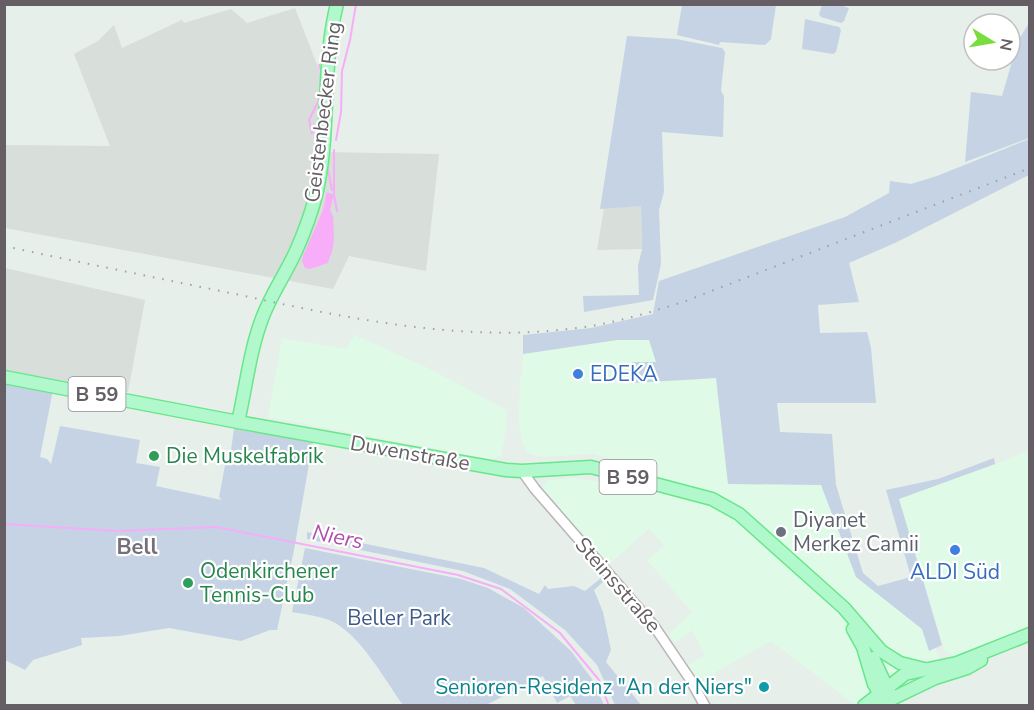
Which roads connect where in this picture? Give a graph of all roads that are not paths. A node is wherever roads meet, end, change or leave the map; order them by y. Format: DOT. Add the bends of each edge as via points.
graph roads {
  1 [pos="337,4"];
  2 [pos="4,377"];
  3 [pos="238,422"];
  4 [pos="522,471"];
  5 [pos="674,490"];
  6 [pos="861,630"];
  7 [pos="1029,634"];
  8 [pos="1029,641"];
  9 [pos="928,670"];
  10 [pos="886,700"];
  11 [pos="705,705"];
  12 [pos="864,705"];
  1 -- 3 [label="main road, Geistenbecker Ring" via="329,37 317,190 296,252 262,318"];
  2 -- 3 [label="main road, Duvenstraße / B 59"];
  3 -- 4 [label="main road, Duvenstraße / B 59"];
  4 -- 5 [label="main road, Duvenstraße / B 59" via="591,467"];
  4 -- 11 [label="street, Steinsstraße" via="654,626"];
  5 -- 6 [label="main road, Duvenstraße / B 59" via="706,496 739,514 844,608"];
  5 -- 10 [label="main road, Duvenstraße / B 59" via="735,521 839,611 863,647"];
  6 -- 9 [label="main road, B 59" via="889,657"];
  6 -- 10 [label="main road, B 59"];
  7 -- 9 [label="main road" via="957,663"];
  8 -- 10 [label="main road"];
  9 -- 10 [label="main road" via="905,674"];
  10 -- 12 [label="main road"];
}
